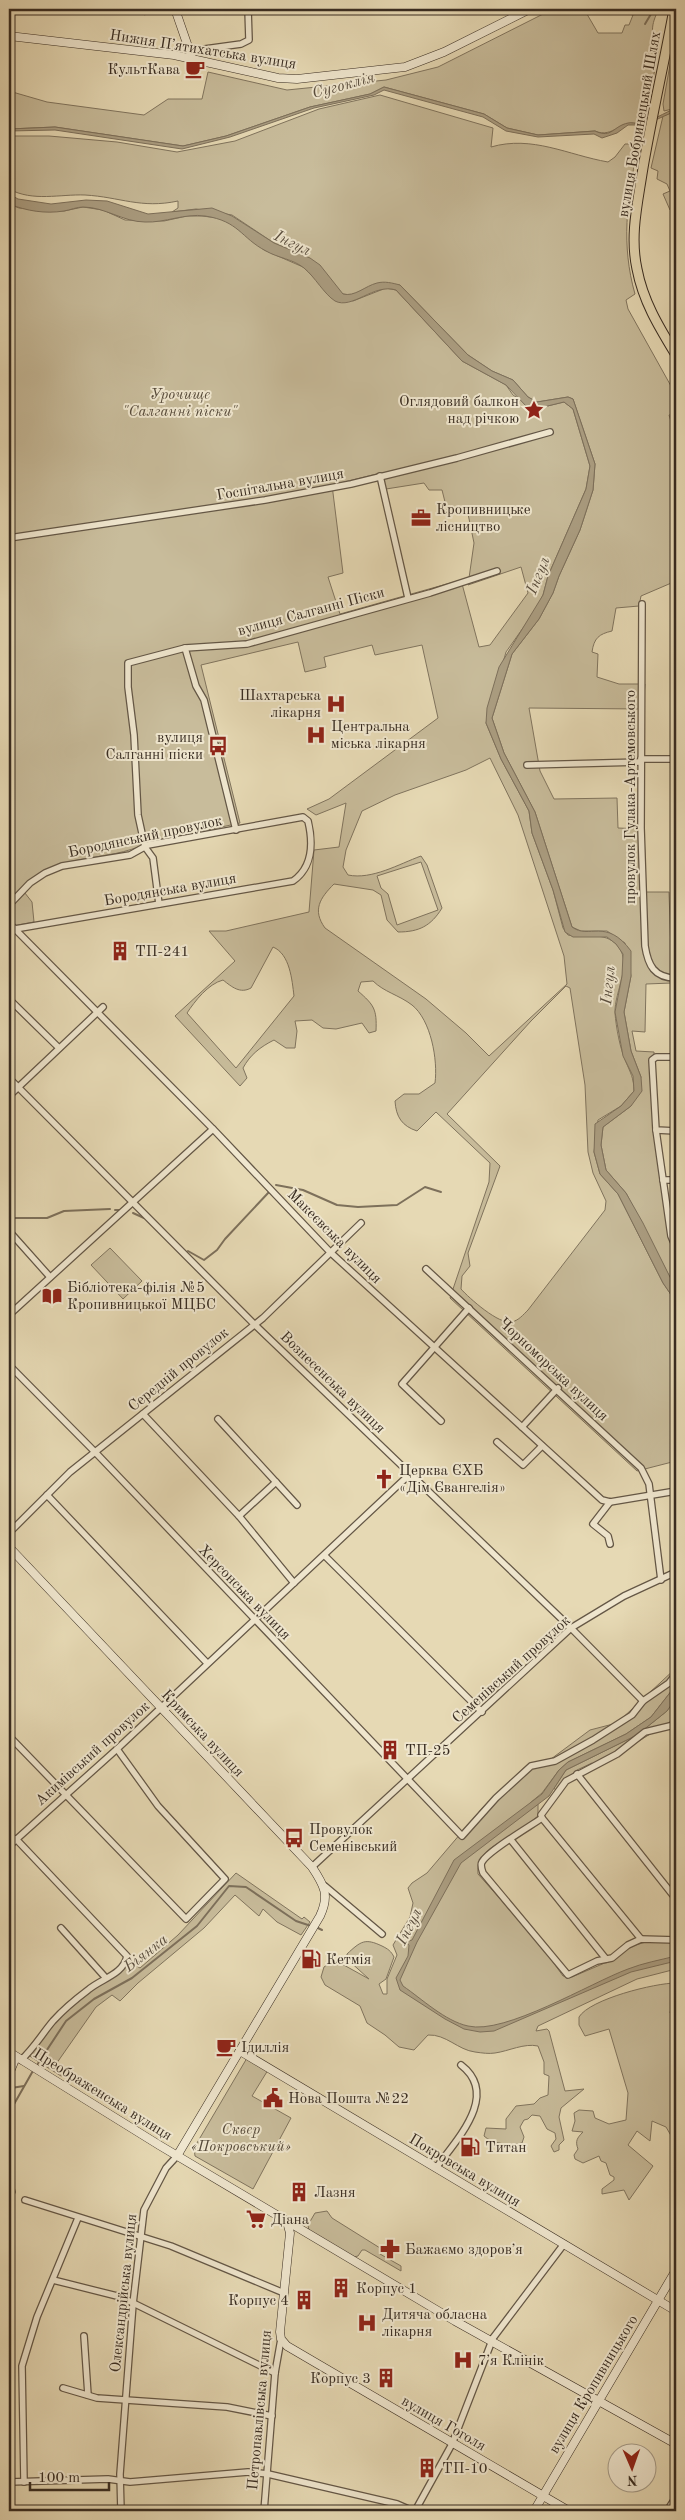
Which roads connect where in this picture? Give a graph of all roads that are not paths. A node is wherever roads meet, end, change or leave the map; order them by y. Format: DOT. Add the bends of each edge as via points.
graph roads {
  1 [pos="175,9"];
  2 [pos="248,9"];
  3 [pos="530,9"];
  4 [pos="674,9"];
  5 [pos="673,35"];
  6 [pos="9,36"];
  7 [pos="191,55"];
  8 [pos="676,355"];
  9 [pos="550,432"];
  10 [pos="380,476"];
  11 [pos="9,538"];
  12 [pos="497,571"];
  13 [pos="408,598"];
  14 [pos="642,604"];
  15 [pos="185,648"];
  16 [pos="676,759"];
  17 [pos="641,760"];
  18 [pos="528,765"];
  19 [pos="236,830"];
  20 [pos="145,847"];
  21 [pos="312,851"];
  22 [pos="159,904"];
  23 [pos="9,905"];
  24 [pos="9,923"];
  25 [pos="15,929"];
  26 [pos="673,978"];
  27 [pos="9,999"];
  28 [pos="103,1007"];
  29 [pos="97,1012"];
  30 [pos="59,1048"];
  31 [pos="676,1057"];
  32 [pos="9,1078"];
  33 [pos="18,1087"];
  34 [pos="9,1096"];
  35 [pos="214,1129"];
  36 [pos="656,1130"];
  37 [pos="676,1131"];
  38 [pos="663,1180"];
  39 [pos="676,1180"];
  40 [pos="132,1202"];
  41 [pos="361,1223"];
  42 [pos="9,1231"];
  43 [pos="676,1248"];
  44 [pos="330,1252"];
  45 [pos="426,1269"];
  46 [pos="50,1277"];
  47 [pos="469,1308"];
  48 [pos="9,1315"];
  49 [pos="254,1324"];
  50 [pos="434,1347"];
  51 [pos="9,1365"];
  52 [pos="558,1388"];
  53 [pos="143,1414"];
  54 [pos="218,1419"];
  55 [pos="441,1421"];
  56 [pos="522,1427"];
  57 [pos="497,1442"];
  58 [pos="542,1446"];
  59 [pos="96,1453"];
  60 [pos="410,1474"];
  61 [pos="276,1482"];
  62 [pos="676,1491"];
  63 [pos="47,1496"];
  64 [pos="650,1496"];
  65 [pos="610,1502"];
  66 [pos="297,1505"];
  67 [pos="239,1516"];
  68 [pos="9,1533"];
  69 [pos="610,1544"];
  70 [pos="9,1547"];
  71 [pos="325,1556"];
  72 [pos="676,1572"];
  73 [pos="661,1580"];
  74 [pos="294,1583"];
  75 [pos="253,1620"];
  76 [pos="571,1628"];
  77 [pos="207,1663"];
  78 [pos="676,1674"];
  79 [pos="643,1701"];
  80 [pos="161,1708"];
  81 [pos="482,1712"];
  82 [pos="675,1725"];
  83 [pos="9,1739"];
  84 [pos="117,1749"];
  85 [pos="577,1774"];
  86 [pos="408,1780"];
  87 [pos="65,1794"];
  88 [pos="542,1818"];
  89 [pos="16,1839"];
  90 [pos="511,1840"];
  91 [pos="9,1846"];
  92 [pos="312,1867"];
  93 [pos="325,1886"];
  94 [pos="676,1899"];
  95 [pos="61,1928"];
  96 [pos="382,1934"];
  97 [pos="641,1939"];
  98 [pos="676,1940"];
  99 [pos="606,1959"];
  100 [pos="105,1977"];
  101 [pos="240,2051"];
  102 [pos="9,2052"];
  103 [pos="21,2060"];
  104 [pos="461,2064"];
  105 [pos="9,2071"];
  106 [pos="177,2156"];
  107 [pos="436,2168"];
  108 [pos="25,2200"];
  109 [pos="78,2218"];
  110 [pos="287,2222"];
  111 [pos="141,2236"];
  112 [pos="564,2244"];
  113 [pos="676,2270"];
  114 [pos="53,2280"];
  115 [pos="284,2293"];
  116 [pos="658,2301"];
  117 [pos="133,2304"];
  118 [pos="676,2312"];
  119 [pos="84,2336"];
  120 [pos="281,2339"];
  121 [pos="491,2342"];
  122 [pos="275,2373"];
  123 [pos="63,2388"];
  124 [pos="88,2395"];
  125 [pos="599,2401"];
  126 [pos="126,2402"];
  127 [pos="272,2416"];
  128 [pos="452,2444"];
  129 [pos="676,2444"];
  130 [pos="268,2474"];
  131 [pos="121,2481"];
  132 [pos="9,2482"];
  133 [pos="24,2482"];
  134 [pos="542,2496"];
  135 [pos="676,2497"];
  136 [pos="121,2511"];
  137 [pos="264,2511"];
  138 [pos="414,2511"];
  139 [pos="534,2511"];
  140 [pos="569,2511"];
  141 [pos="667,2511"];
  1 -- 7 [label="street"];
  2 -- 7 [label="street" via="249,40"];
  3 -- 7 [label="street, Нижня Пʼятихатська вулиця" via="444,52 405,67 297,79 278,78"];
  4 -- 5 [label="main road, вулиця Бобринецький Шлях"];
  5 -- 8 [label="main road, вулиця Бобринецький Шлях" via="655,101 634,222 636,268 649,310"];
  6 -- 7 [label="street, Нижня Пʼятихатська вулиця"];
  9 -- 10 [label="street, Госпітальна вулиця"];
  10 -- 11 [label="street, Госпітальна вулиця" via="264,500"];
  10 -- 13 [label="street"];
  12 -- 13 [label="street, вулиця Салганні Піски"];
  13 -- 15 [label="street, вулиця Салганні Піски" via="248,644"];
  14 -- 17 [label="street, провулок Гулака-Артемовського"];
  15 -- 19 [label="street" via="196,686 204,700"];
  15 -- 20 [label="street, вулиця Салганні Піски" via="128,663 138,815"];
  16 -- 17 [label="street"];
  17 -- 18 [label="street"];
  17 -- 26 [label="street, провулок Гулака-Артемовського" via="645,946 648,964 654,972"];
  19 -- 20 [label="street, Бородянський провулок"];
  19 -- 21 [label="street, Бородянський провулок" via="303,817 308,821"];
  20 -- 22 [label="street" via="153,858"];
  20 -- 23 [label="street, Бородянський провулок" via="130,855 62,866 30,883"];
  21 -- 22 [label="street, Бородянська вулиця" via="300,876 293,881"];
  22 -- 25 [label="street, Бородянська вулиця"];
  24 -- 25 [label="street, Макеєвська вулиця"];
  25 -- 29 [label="street, Макеєвська вулиця"];
  27 -- 30 [label="street"];
  28 -- 29 [label="street"];
  29 -- 30 [label="street"];
  29 -- 35 [label="street, Макеєвська вулиця"];
  30 -- 33 [label="street"];
  31 -- 36 [label="street" via="652,1060"];
  32 -- 33 [label="street, Вознесенська вулиця"];
  33 -- 34 [label="street"];
  33 -- 40 [label="street, Вознесенська вулиця"];
  35 -- 40 [label="street"];
  35 -- 44 [label="street, Макеєвська вулиця"];
  36 -- 37 [label="street"];
  36 -- 38 [label="street"];
  38 -- 39 [label="street"];
  38 -- 43 [label="street" via="670,1236"];
  40 -- 46 [label="street"];
  40 -- 49 [label="street, Вознесенська вулиця"];
  41 -- 44 [label="street, Середній провулок"];
  42 -- 46 [label="street"];
  44 -- 49 [label="street, Середній провулок"];
  44 -- 50 [label="street, Макеєвська вулиця"];
  45 -- 47 [label="street, Чорноморська вулиця"];
  46 -- 48 [label="street"];
  47 -- 50 [label="street"];
  47 -- 52 [label="street, Чорноморська вулиця"];
  49 -- 53 [label="street, Середній провулок"];
  49 -- 60 [label="street, Вознесенська вулиця"];
  50 -- 55 [label="street" via="402,1384"];
  50 -- 56 [label="street, Макеєвська вулиця"];
  51 -- 59 [label="street, Херсонська вулиця"];
  52 -- 56 [label="street"];
  52 -- 64 [label="street, Чорноморська вулиця" via="641,1468 649,1484"];
  53 -- 59 [label="street, Середній провулок"];
  53 -- 67 [label="street"];
  54 -- 61 [label="street"];
  56 -- 58 [label="street, Макеєвська вулиця"];
  57 -- 58 [label="street" via="523,1465"];
  58 -- 65 [label="street, Макеєвська вулиця" via="602,1500"];
  59 -- 63 [label="street, Середній провулок" via="70,1472"];
  59 -- 75 [label="street, Херсонська вулиця"];
  60 -- 71 [label="street, Акимівський провулок"];
  60 -- 76 [label="street, Вознесенська вулиця"];
  61 -- 66 [label="street"];
  61 -- 67 [label="street"];
  62 -- 64 [label="street"];
  63 -- 68 [label="street, Середній провулок"];
  63 -- 77 [label="street"];
  64 -- 65 [label="street"];
  64 -- 73 [label="street, Чорноморська вулиця"];
  65 -- 69 [label="street" via="592,1524 608,1536"];
  67 -- 74 [label="street"];
  70 -- 80 [label="street, Кримська вулиця"];
  71 -- 74 [label="street, Акимівський провулок"];
  71 -- 81 [label="street"];
  72 -- 73 [label="street, Семенівський провулок"];
  73 -- 76 [label="street, Семенівський провулок" via="624,1596"];
  74 -- 75 [label="street, Акимівський провулок"];
  75 -- 77 [label="street, Акимівський провулок"];
  75 -- 86 [label="street, Херсонська вулиця"];
  76 -- 79 [label="street, Вознесенська вулиця"];
  76 -- 81 [label="street, Семенівський провулок"];
  77 -- 80 [label="street, Акимівський провулок"];
  78 -- 79 [label="street" via="669,1683"];
  79 -- 86 [label="street, Херсонська вулиця" via="632,1715 593,1740 555,1761 531,1766 462,1836"];
  80 -- 84 [label="street, Акимівський провулок"];
  80 -- 92 [label="street, Кримська вулиця"];
  81 -- 86 [label="street, Семенівський провулок"];
  82 -- 85 [label="street" via="645,1732 617,1754"];
  83 -- 87 [label="street"];
  84 -- 87 [label="street, Акимівський провулок"];
  84 -- 87 [label="street" via="158,1806 225,1879 186,1919"];
  85 -- 88 [label="street" via="556,1791"];
  85 -- 94 [label="street"];
  86 -- 92 [label="street, Семенівський провулок"];
  87 -- 89 [label="street, Акимівський провулок"];
  88 -- 90 [label="street"];
  88 -- 97 [label="street"];
  89 -- 91 [label="street, Акимівський провулок"];
  89 -- 100 [label="street" via="127,1956 118,1973"];
  90 -- 99 [label="street"];
  90 -- 99 [label="street" via="481,1862 483,1873 564,1973 573,1974"];
  92 -- 93 [label="street, Кримська вулиця"];
  93 -- 96 [label="street, Кримська вулиця"];
  93 -- 101 [label="street, Олександрійська вулиця" via="326,1902 320,1916"];
  95 -- 100 [label="street"];
  97 -- 98 [label="street"];
  97 -- 99 [label="street"];
  100 -- 103 [label="street" via="53,2022"];
  101 -- 106 [label="street, Олександрійська вулиця"];
  101 -- 107 [label="street, Покровська вулиця"];
  102 -- 103 [label="street, Преображенська вулиця"];
  103 -- 105 [label="street"];
  103 -- 106 [label="street, Преображенська вулиця"];
  104 -- 107 [label="street" via="476,2083 476,2108"];
  106 -- 110 [label="street, Преображенська вулиця"];
  106 -- 111 [label="street, Олександрійська вулиця" via="166,2168 144,2210"];
  107 -- 112 [label="street, Покровська вулиця"];
  108 -- 109 [label="street"];
  109 -- 111 [label="street"];
  109 -- 114 [label="street"];
  110 -- 115 [label="street, Петропавлівська вулиця" via="290,2234"];
  110 -- 121 [label="street, Преображенська вулиця"];
  111 -- 115 [label="street"];
  111 -- 117 [label="street, Олександрійська вулиця"];
  112 -- 116 [label="street, Покровська вулиця"];
  112 -- 121 [label="street"];
  113 -- 116 [label="street, вулиця Кропивницького"];
  114 -- 117 [label="street"];
  114 -- 133 [label="street" via="37,2317 22,2366"];
  115 -- 120 [label="street, Петропавлівська вулиця"];
  116 -- 118 [label="street, Покровська вулиця"];
  116 -- 125 [label="street, вулиця Кропивницького"];
  117 -- 122 [label="street"];
  117 -- 126 [label="street, Олександрійська вулиця"];
  119 -- 124 [label="street"];
  120 -- 122 [label="street, Петропавлівська вулиця"];
  120 -- 128 [label="street, вулиця Гоголя" via="295,2352"];
  121 -- 125 [label="street, Преображенська вулиця"];
  121 -- 128 [label="street"];
  122 -- 127 [label="street, Петропавлівська вулиця"];
  123 -- 124 [label="street"];
  124 -- 126 [label="street"];
  125 -- 129 [label="street, Преображенська вулиця"];
  125 -- 134 [label="street, вулиця Кропивницького"];
  126 -- 127 [label="street" via="227,2407"];
  126 -- 131 [label="street, Олександрійська вулиця"];
  127 -- 130 [label="street, Петропавлівська вулиця"];
  128 -- 134 [label="street, вулиця Гоголя"];
  128 -- 138 [label="street"];
  130 -- 131 [label="street" via="248,2472"];
  130 -- 137 [label="street, Петропавлівська вулиця"];
  130 -- 138 [label="street" via="397,2504"];
  131 -- 133 [label="street"];
  131 -- 136 [label="street, Олександрійська вулиця"];
  132 -- 133 [label="street"];
  134 -- 139 [label="street, вулиця Кропивницького"];
  134 -- 140 [label="street, вулиця Гоголя"];
  135 -- 141 [label="street"];
}
